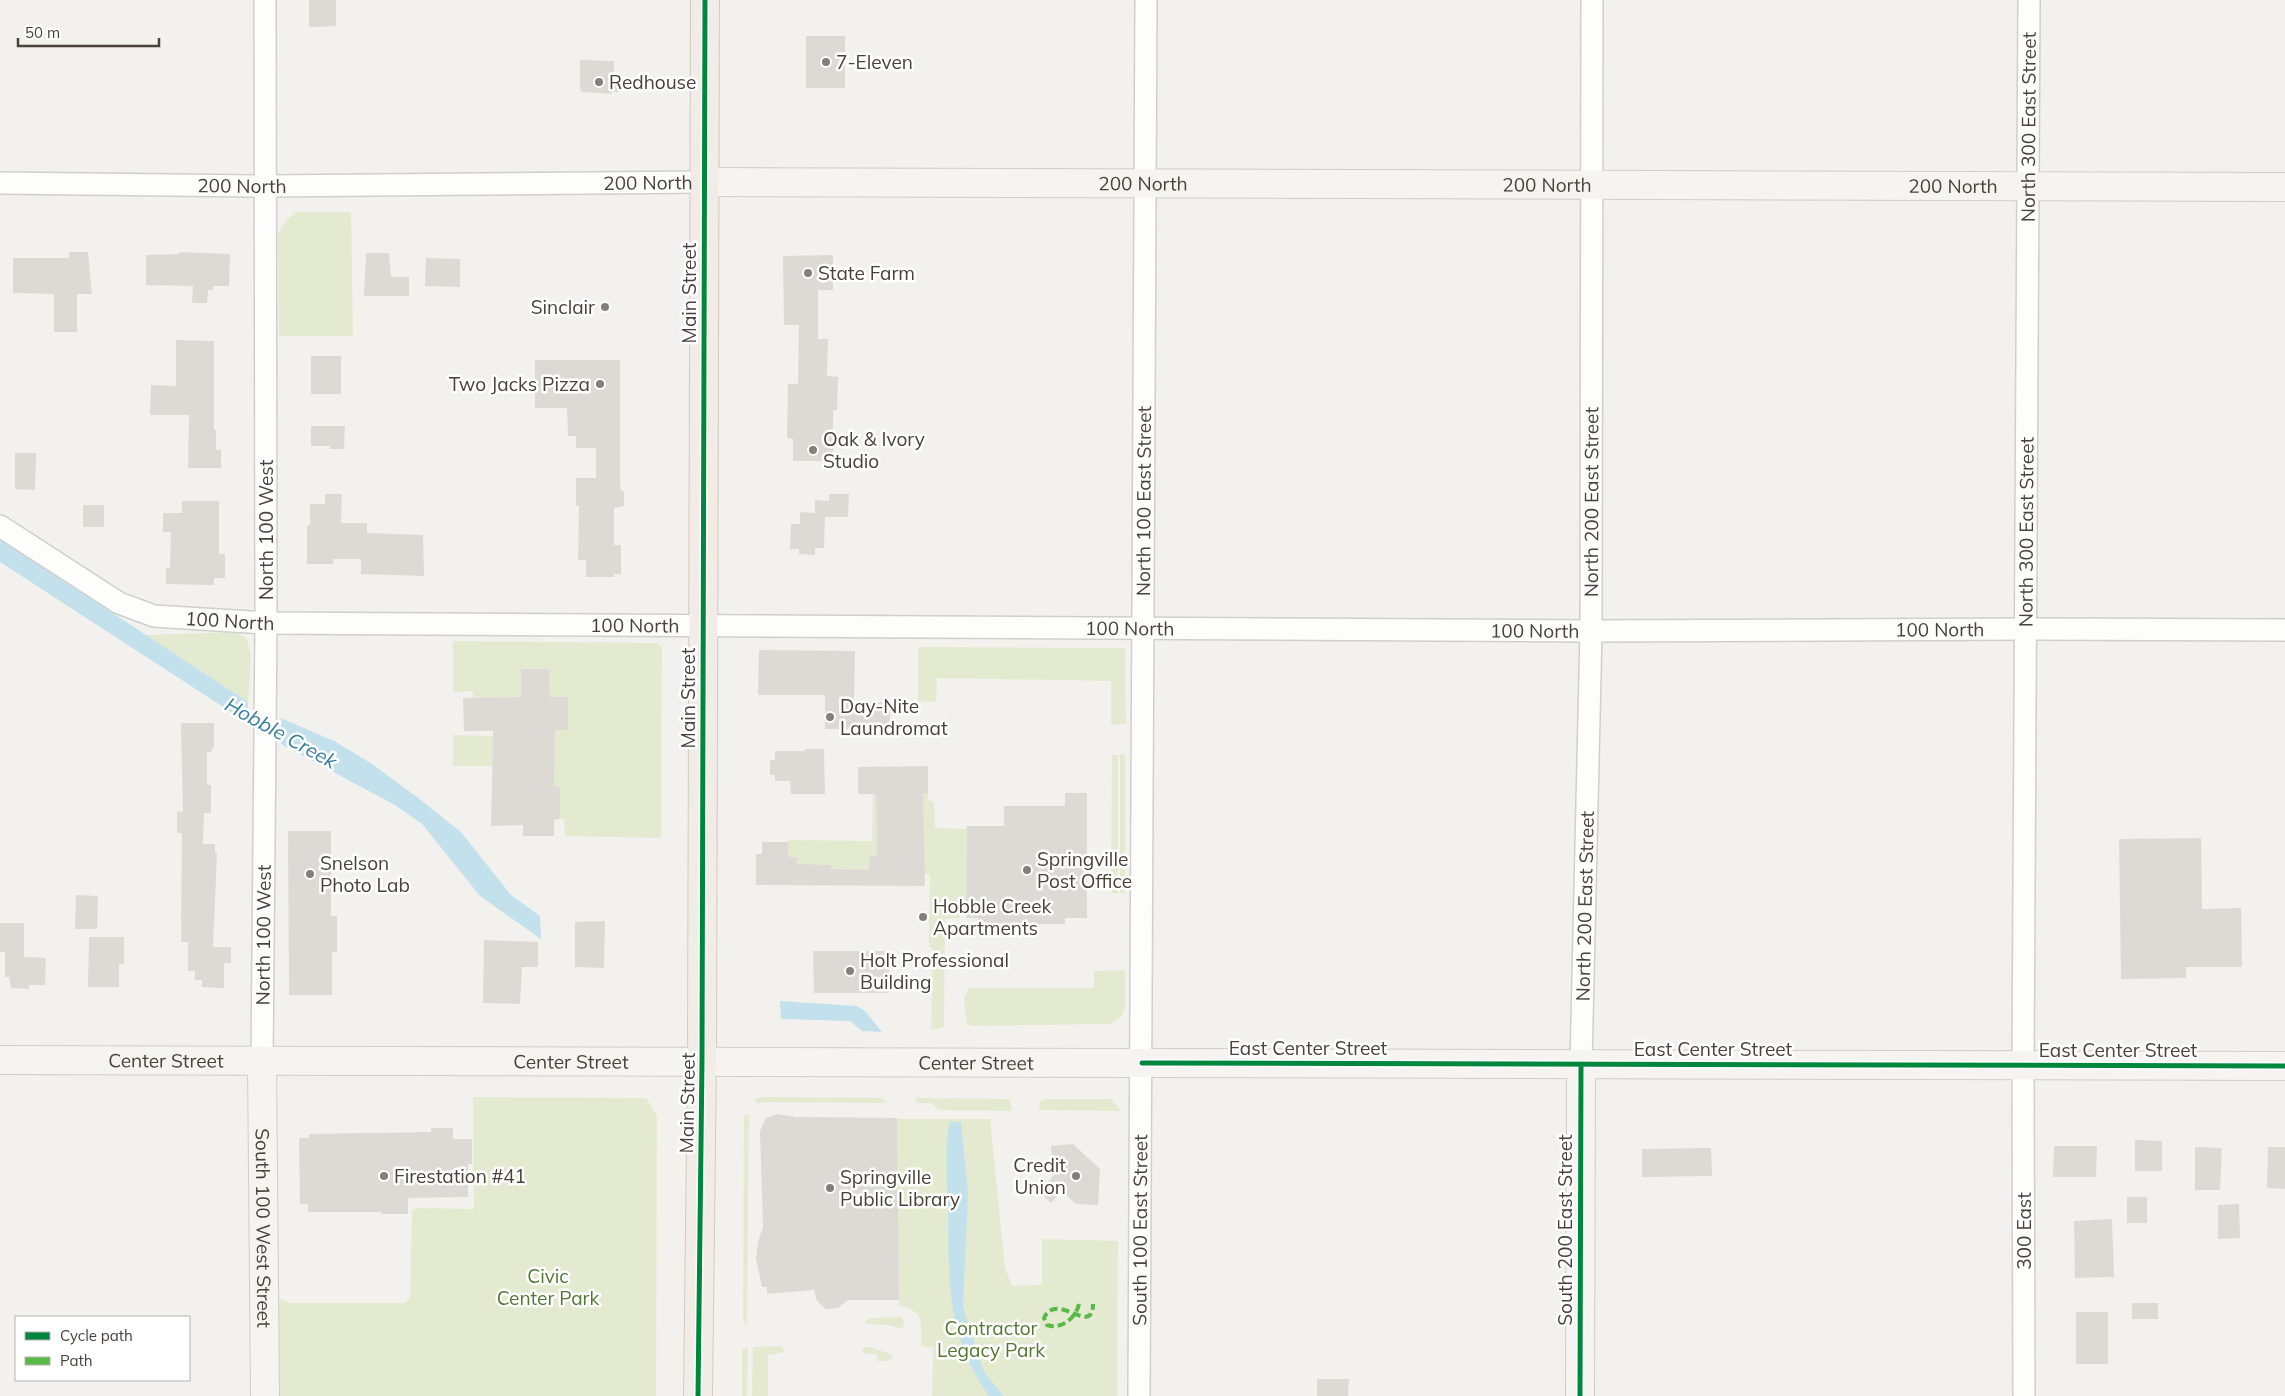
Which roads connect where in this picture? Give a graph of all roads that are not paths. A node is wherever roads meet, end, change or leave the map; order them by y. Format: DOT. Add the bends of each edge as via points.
graph roads {
  1 [pos="265,0"];
  2 [pos="705,0"];
  3 [pos="1146,0"];
  4 [pos="1592,0"];
  5 [pos="2029,0"];
  6 [pos="705,182"];
  7 [pos="0,183"];
  8 [pos="1146,184"];
  9 [pos="1592,185"];
  10 [pos="266,186"];
  11 [pos="2027,187"];
  12 [pos="2285,187"];
  13 [pos="0,526"];
  14 [pos="266,623"];
  15 [pos="704,624"];
  16 [pos="1144,627"];
  17 [pos="2026,628"];
  18 [pos="2285,630"];
  19 [pos="1591,631"];
  20 [pos="0,1060"];
  21 [pos="262,1060"];
  22 [pos="702,1062"];
  23 [pos="1142,1063"];
  24 [pos="1581,1064"];
  25 [pos="2023,1066"];
  26 [pos="2285,1066"];
  27 [pos="265,1396"];
  28 [pos="698,1396"];
  29 [pos="1139,1396"];
  30 [pos="1580,1396"];
  31 [pos="2024,1396"];
  1 -- 10 [label="street, North 100 West"];
  2 -- 6 [label="main road, Main Street"];
  3 -- 8 [label="street, North 100 East Street"];
  4 -- 9 [label="street, North 200 East Street"];
  5 -- 11 [label="street, North 300 East Street"];
  6 -- 8 [label="street, 200 North"];
  6 -- 10 [label="street, 200 North"];
  6 -- 15 [label="main road, Main Street"];
  7 -- 10 [label="street, 200 North"];
  8 -- 9 [label="street, 200 North"];
  8 -- 16 [label="street, North 100 East Street"];
  9 -- 11 [label="street, 200 North"];
  9 -- 19 [label="street, North 200 East Street"];
  10 -- 14 [label="street, North 100 West"];
  11 -- 12 [label="street, 200 North"];
  11 -- 17 [label="street, North 300 East Street"];
  13 -- 14 [label="street, 100 North" via="119,603 154,616"];
  14 -- 15 [label="street, 100 North"];
  14 -- 21 [label="street, North 100 West"];
  15 -- 16 [label="street, 100 North"];
  15 -- 22 [label="main road, Main Street"];
  16 -- 19 [label="street, 100 North"];
  16 -- 23 [label="street, North 100 East Street"];
  17 -- 18 [label="street, 100 North"];
  17 -- 19 [label="street, 100 North"];
  17 -- 25 [label="street, North 300 East Street"];
  19 -- 24 [label="street, North 200 East Street"];
  20 -- 21 [label="street, Center Street"];
  21 -- 22 [label="street, Center Street"];
  21 -- 27 [label="street, South 100 West Street"];
  22 -- 23 [label="street, Center Street"];
  22 -- 28 [label="main road, Main Street"];
  23 -- 24 [label="street, East Center Street"];
  23 -- 29 [label="street, South 100 East Street"];
  24 -- 25 [label="street, East Center Street"];
  24 -- 30 [label="street, South 200 East Street"];
  25 -- 26 [label="street, East Center Street"];
  25 -- 31 [label="street, 300 East"];
}
